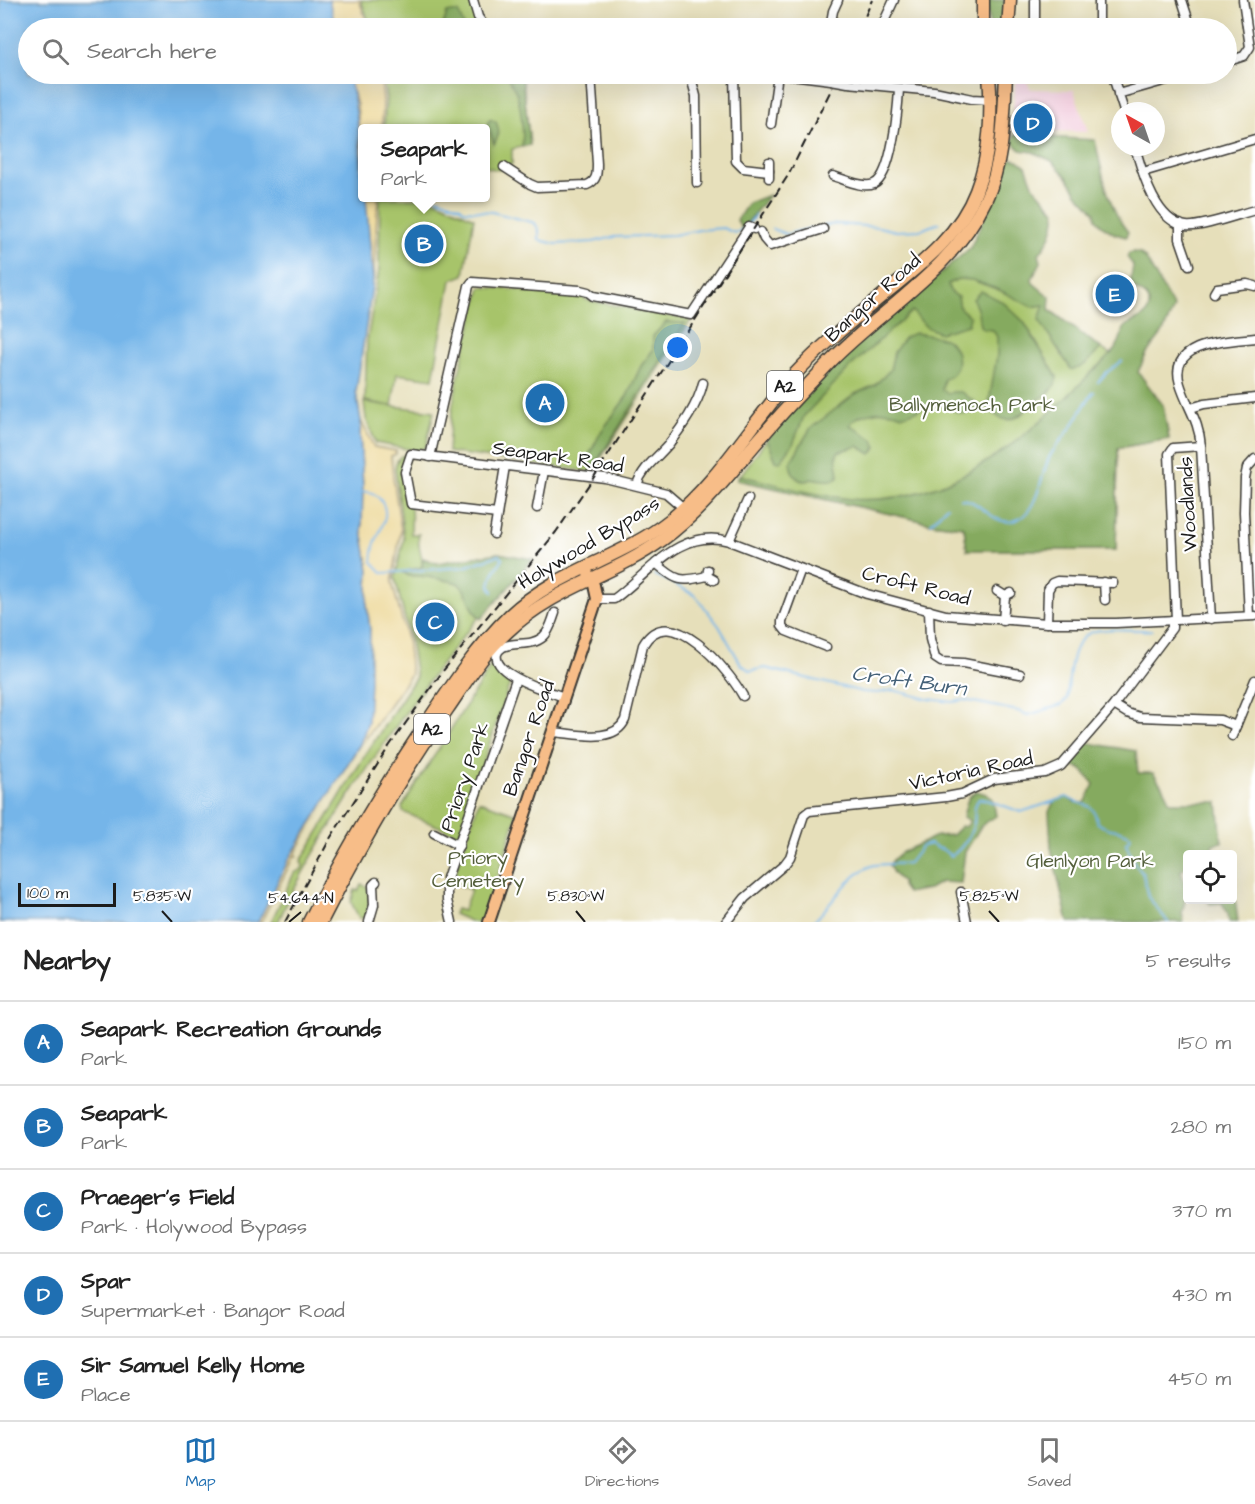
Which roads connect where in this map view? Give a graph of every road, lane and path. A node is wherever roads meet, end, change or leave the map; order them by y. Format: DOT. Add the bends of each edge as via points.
graph roads {
  1 [pos="472,0"];
  2 [pos="838,0"];
  3 [pos="894,0"];
  4 [pos="983,0"];
  5 [pos="1010,0"];
  6 [pos="1035,0"];
  7 [pos="1099,0"];
  8 [pos="1182,0"];
  9 [pos="1243,0"];
  10 [pos="479,18"];
  11 [pos="832,18"];
  12 [pos="886,18"];
  13 [pos="983,18"];
  14 [pos="1009,18"];
  15 [pos="1035,18"];
  16 [pos="1099,18"];
  17 [pos="1188,18"];
  18 [pos="1237,59"];
  19 [pos="592,84"];
  20 [pos="693,84"];
  21 [pos="734,84"];
  22 [pos="779,84"];
  23 [pos="859,84"];
  24 [pos="990,84"];
  25 [pos="1005,84"];
  26 [pos="1115,84"];
  27 [pos="1153,84"];
  28 [pos="899,89"];
  29 [pos="1118,94"];
  30 [pos="991,100"];
  31 [pos="1121,102"];
  32 [pos="771,124"];
  33 [pos="1255,139"];
  34 [pos="1138,156"];
  35 [pos="504,167"];
  36 [pos="769,170"];
  37 [pos="1143,172"];
  38 [pos="832,176"];
  39 [pos="697,183"];
  40 [pos="1255,210"];
  41 [pos="965,224"];
  42 [pos="1180,224"];
  43 [pos="823,229"];
  44 [pos="1189,265"];
  45 [pos="1255,286"];
  46 [pos="1214,293"];
  47 [pos="1255,338"];
  48 [pos="704,388"];
  49 [pos="1255,398"];
  50 [pos="1191,408"];
  51 [pos="1201,446"];
  52 [pos="430,457"];
  53 [pos="1255,459"];
  54 [pos="505,466"];
  55 [pos="544,471"];
  56 [pos="637,486"];
  57 [pos="748,499"];
  58 [pos="537,508"];
  59 [pos="688,512"];
  60 [pos="497,514"];
  61 [pos="494,534"];
  62 [pos="729,541"];
  63 [pos="656,563"];
  64 [pos="801,569"];
  65 [pos="1251,572"];
  66 [pos="588,573"];
  67 [pos="710,575"];
  68 [pos="1004,593"];
  69 [pos="597,599"];
  70 [pos="1105,600"];
  71 [pos="928,610"];
  72 [pos="555,613"];
  73 [pos="1252,616"];
  74 [pos="1211,619"];
  75 [pos="1174,620"];
  76 [pos="1003,621"];
  77 [pos="1047,623"];
  78 [pos="825,647"];
  79 [pos="1020,674"];
  80 [pos="516,679"];
  81 [pos="1255,680"];
  82 [pos="743,696"];
  83 [pos="564,697"];
  84 [pos="1114,705"];
  85 [pos="1236,726"];
  86 [pos="552,732"];
  87 [pos="1232,736"];
  88 [pos="434,833"];
  89 [pos="459,846"];
  90 [pos="376,882"];
  91 [pos="961,892"];
  92 [pos="309,922"];
  93 [pos="321,922"];
  94 [pos="369,922"];
  95 [pos="452,922"];
  96 [pos="489,922"];
  97 [pos="726,922"];
  98 [pos="967,922"];
  1 -- 10 [label="street"];
  2 -- 11 [label="street"];
  3 -- 12 [label="street"];
  4 -- 13 [label="highway"];
  5 -- 14 [label="highway"];
  6 -- 15 [label="street"];
  7 -- 16 [label="street"];
  8 -- 17 [label="street"];
  9 -- 18 [label="street" via="1249,50"];
  19 -- 35 [label="street" via="597,164 593,182 537,187"];
  20 -- 39 [label="street"];
  21 -- 36 [label="street" via="736,161 743,168"];
  22 -- 32 [label="street"];
  23 -- 28 [label="street"];
  24 -- 30 [label="highway, A2"];
  25 -- 41 [label="highway, Bangor Road / A2" via="999,162 986,201"];
  26 -- 29 [label="street"];
  27 -- 29 [label="street"];
  28 -- 30 [label="street"];
  28 -- 38 [label="street" via="891,146 881,178 867,185"];
  29 -- 31 [label="street"];
  30 -- 41 [label="highway, A2" via="984,166"];
  33 -- 37 [label="street"];
  34 -- 37 [label="street"];
  37 -- 42 [label="street" via="1150,194"];
  40 -- 42 [label="street" via="1192,226"];
  41 -- 59 [label="highway, Bangor Road / A2" via="949,256 832,360"];
  42 -- 44 [label="street"];
  43 -- 52 [label="street" via="770,246 758,231 749,227 691,315 614,301 579,290 472,282"];
  45 -- 46 [label="street" via="1217,288"];
  47 -- 50 [label="street" via="1203,345 1189,353 1179,375"];
  48 -- 56 [label="street" via="667,446 640,475"];
  49 -- 50 [label="street"];
  50 -- 51 [label="street"];
  51 -- 74 [label="street, Woodlands"];
  51 -- 75 [label="street, Woodlands" via="1172,449 1169,454"];
  52 -- 54 [label="street, Seapark Road"];
  52 -- 60 [label="street, Seapark Road" via="411,454 405,472 411,504"];
  53 -- 65 [label="street" via="1245,475"];
  54 -- 55 [label="street, Seapark Road"];
  54 -- 60 [label="street"];
  55 -- 56 [label="street, Seapark Road"];
  55 -- 58 [label="street"];
  56 -- 59 [label="street, Seapark Road" via="666,493"];
  57 -- 62 [label="street"];
  59 -- 66 [label="highway, Holywood Bypass / A2" via="650,548 621,565"];
  60 -- 61 [label="street"];
  62 -- 63 [label="street, Croft Road" via="691,541 671,550"];
  62 -- 64 [label="street, Croft Road"];
  63 -- 67 [label="street" via="681,580"];
  63 -- 69 [label="street, Croft Road" via="614,599"];
  64 -- 71 [label="street, Croft Road" via="867,594"];
  64 -- 78 [label="street" via="782,626"];
  65 -- 73 [label="street"];
  66 -- 69 [label="main road"];
  66 -- 92 [label="highway, Holywood Bypass / A2" via="551,584 531,598 473,657 362,825"];
  66 -- 93 [label="highway, Holywood Bypass / A2" via="540,604 488,652 428,736 375,821"];
  68 -- 76 [label="street"];
  69 -- 83 [label="main road, Bangor Road"];
  70 -- 77 [label="street" via="1109,583 1057,581 1048,590"];
  71 -- 76 [label="street, Croft Road"];
  71 -- 79 [label="street" via="935,658"];
  72 -- 80 [label="street" via="545,635 537,641 506,646 499,651 498,663"];
  73 -- 74 [label="street, Croft Road"];
  74 -- 75 [label="street, Croft Road"];
  75 -- 77 [label="street, Croft Road"];
  75 -- 84 [label="street, Victoria Road"];
  76 -- 77 [label="street, Croft Road"];
  80 -- 83 [label="street"];
  80 -- 89 [label="street, Priory Park"];
  81 -- 85 [label="street"];
  82 -- 86 [label="street" via="703,649 679,631 663,629 650,636 644,645 625,720 618,731 603,736"];
  83 -- 86 [label="main road, Bangor Road"];
  84 -- 85 [label="street" via="1140,717 1220,720"];
  84 -- 97 [label="street, Victoria Road" via="1062,766 1045,773 994,779 946,797 809,811 804,815 790,857"];
  85 -- 87 [label="street"];
  86 -- 96 [label="main road, Bangor Road"];
  88 -- 89 [label="street"];
  89 -- 95 [label="street, Priory Park" via="447,878"];
  90 -- 94 [label="street"];
  91 -- 98 [label="street"];
}
